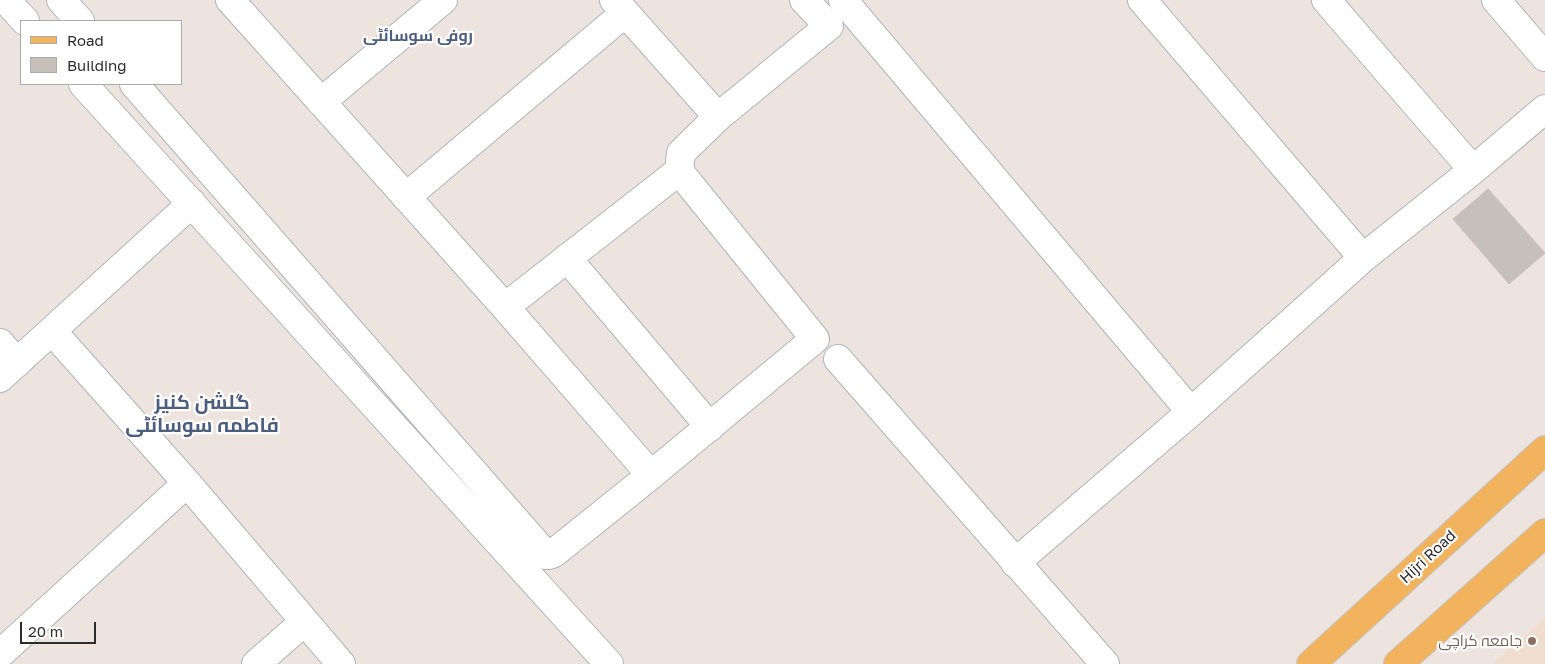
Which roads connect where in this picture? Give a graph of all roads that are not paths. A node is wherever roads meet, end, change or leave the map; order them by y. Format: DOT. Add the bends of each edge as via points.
graph roads {
  1 [pos="6,0"];
  2 [pos="61,0"];
  3 [pos="444,0"];
  4 [pos="804,0"];
  5 [pos="843,0"];
  6 [pos="1142,0"];
  7 [pos="1326,0"];
  8 [pos="1496,0"];
  9 [pos="240,4"];
  10 [pos="620,6"];
  11 [pos="24,20"];
  12 [pos="79,20"];
  13 [pos="1545,57"];
  14 [pos="84,85"];
  15 [pos="135,85"];
  16 [pos="321,102"];
  17 [pos="1545,109"];
  18 [pos="718,117"];
  19 [pos="1473,170"];
  20 [pos="679,171"];
  21 [pos="406,197"];
  22 [pos="192,203"];
  23 [pos="567,258"];
  24 [pos="1363,258"];
  25 [pos="505,307"];
  26 [pos="52,331"];
  27 [pos="838,359"];
  28 [pos="6,361"];
  29 [pos="1191,412"];
  30 [pos="710,427"];
  31 [pos="1545,450"];
  32 [pos="651,475"];
  33 [pos="187,483"];
  34 [pos="1545,534"];
  35 [pos="1015,563"];
  36 [pos="304,622"];
  37 [pos="0,654"];
  38 [pos="256,664"];
  39 [pos="342,664"];
  40 [pos="610,664"];
  41 [pos="1105,664"];
  42 [pos="1311,664"];
  43 [pos="1398,664"];
  1 -- 11 [label="street"];
  2 -- 12 [label="street"];
  3 -- 16 [label="street"];
  4 -- 18 [label="street" via="829,26"];
  5 -- 29 [label="street"];
  6 -- 24 [label="street"];
  7 -- 19 [label="street"];
  8 -- 13 [label="street"];
  9 -- 16 [label="street"];
  10 -- 18 [label="street"];
  10 -- 21 [label="street"];
  14 -- 22 [label="street"];
  15 -- 32 [label="street" via="546,555 554,553"];
  16 -- 21 [label="street"];
  17 -- 19 [label="street"];
  18 -- 20 [label="street" via="680,154"];
  19 -- 24 [label="street"];
  20 -- 23 [label="street"];
  20 -- 30 [label="street" via="815,339"];
  21 -- 25 [label="street"];
  22 -- 26 [label="street"];
  22 -- 40 [label="street"];
  23 -- 25 [label="street"];
  23 -- 30 [label="street"];
  24 -- 29 [label="street"];
  25 -- 32 [label="street"];
  26 -- 28 [label="street"];
  26 -- 33 [label="street"];
  27 -- 35 [label="street"];
  29 -- 35 [label="street"];
  30 -- 32 [label="street"];
  31 -- 42 [label="main road, Hijri Road"];
  33 -- 36 [label="street"];
  33 -- 37 [label="street"];
  34 -- 43 [label="main road"];
  35 -- 41 [label="street"];
  36 -- 38 [label="street"];
  36 -- 39 [label="street"];
}
